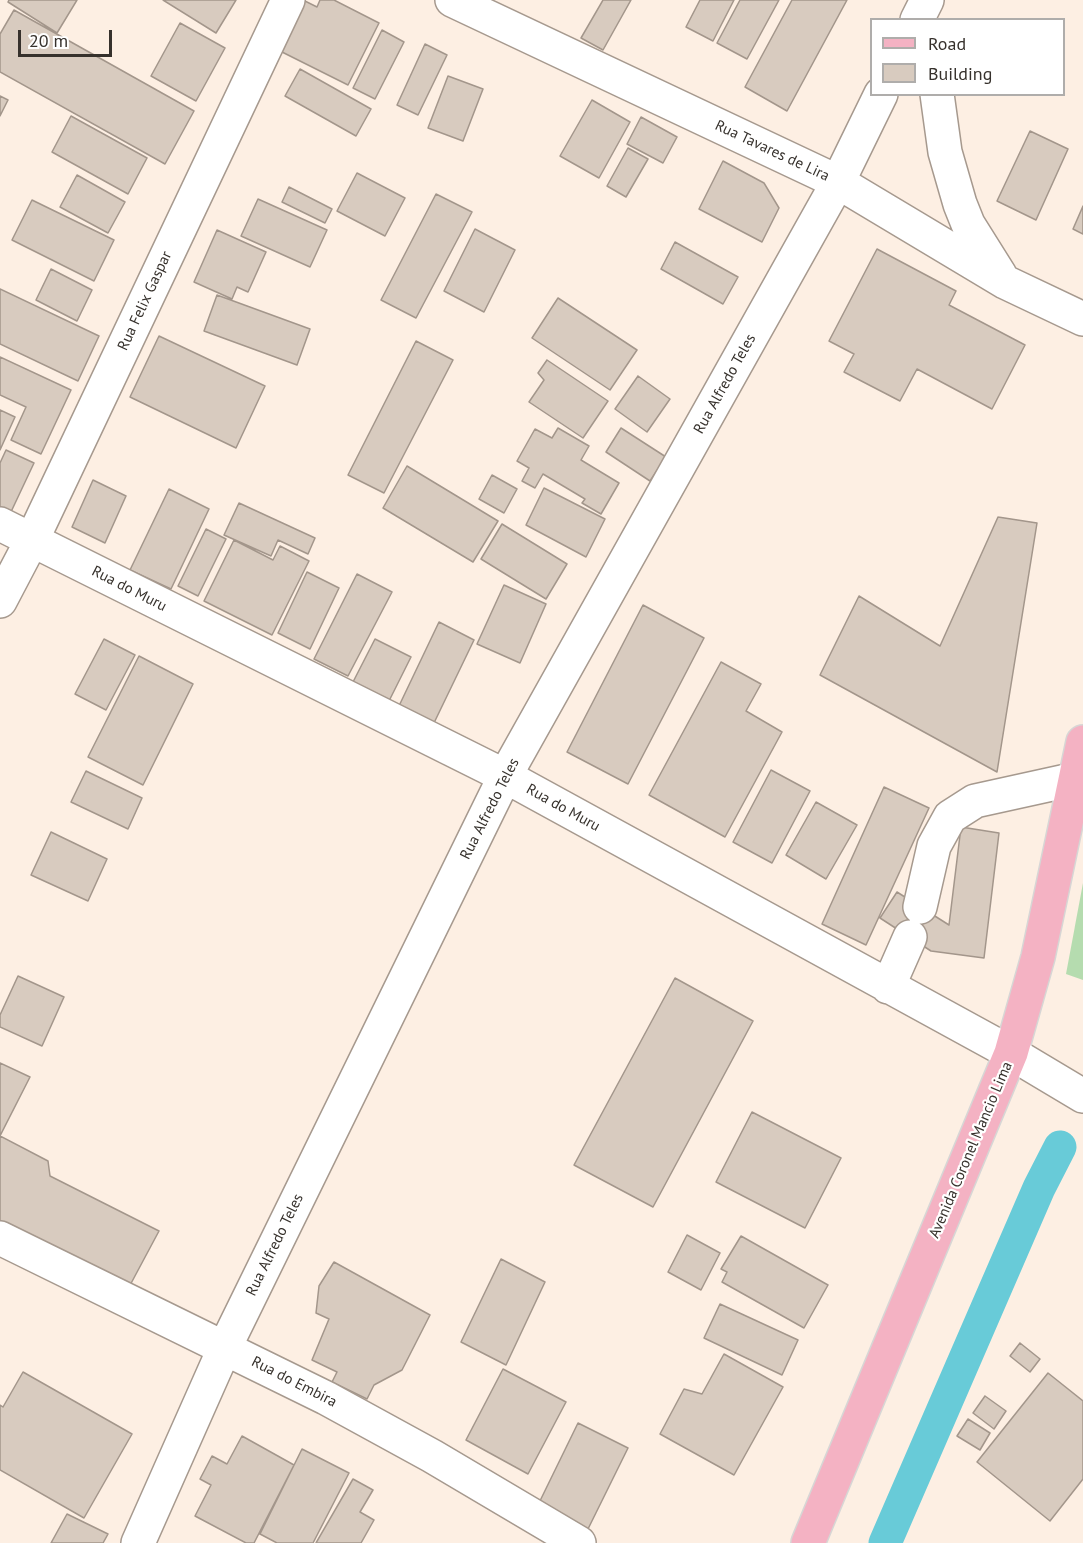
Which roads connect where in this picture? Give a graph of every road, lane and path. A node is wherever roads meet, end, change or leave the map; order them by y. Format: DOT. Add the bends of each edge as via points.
graph roads {
  1 [pos="288,0"];
  2 [pos="452,0"];
  3 [pos="927,0"];
  4 [pos="932,0"];
  5 [pos="918,18"];
  6 [pos="933,18"];
  7 [pos="880,96"];
  8 [pos="937,96"];
  9 [pos="838,182"];
  10 [pos="1005,282"];
  11 [pos="1083,319"];
  12 [pos="0,524"];
  13 [pos="32,540"];
  14 [pos="0,601"];
  15 [pos="1083,742"];
  16 [pos="505,776"];
  17 [pos="1075,778"];
  18 [pos="888,987"];
  19 [pos="1011,1053"];
  20 [pos="1083,1096"];
  21 [pos="0,1238"];
  22 [pos="225,1347"];
  23 [pos="138,1543"];
  24 [pos="579,1543"];
  25 [pos="808,1543"];
  1 -- 13 [label="street, Rua Felix Gaspar"];
  2 -- 9 [label="street, Rua Tavares de Lira"];
  3 -- 5 [label="street"];
  4 -- 6 [label="street"];
  7 -- 9 [label="street, Rua Alfredo Teles"];
  8 -- 10 [label="street" via="945,152 960,204 968,224"];
  9 -- 10 [label="street, Rua Tavares de Lira"];
  9 -- 16 [label="street, Rua Alfredo Teles"];
  10 -- 11 [label="street, Rua Tavares de Lira"];
  12 -- 13 [label="street, Rua do Muru"];
  13 -- 14 [label="street, Rua Felix Gaspar"];
  13 -- 16 [label="street, Rua do Muru"];
  15 -- 17 [label="main road, Avenida Coronel Mancio Lima"];
  16 -- 18 [label="street, Rua do Muru"];
  16 -- 22 [label="street, Rua Alfredo Teles"];
  17 -- 18 [label="street" via="975,801 950,817 934,846 915,922"];
  17 -- 19 [label="main road, Avenida Coronel Mancio Lima" via="1038,957"];
  18 -- 19 [label="street, Rua do Muru"];
  19 -- 20 [label="street, Rua do Muru"];
  19 -- 25 [label="main road, Avenida Coronel Mancio Lima"];
  21 -- 22 [label="street, Rua do Embira"];
  22 -- 23 [label="street, Rua Alfredo Teles"];
  22 -- 24 [label="street, Rua do Embira" via="432,1456"];
}
